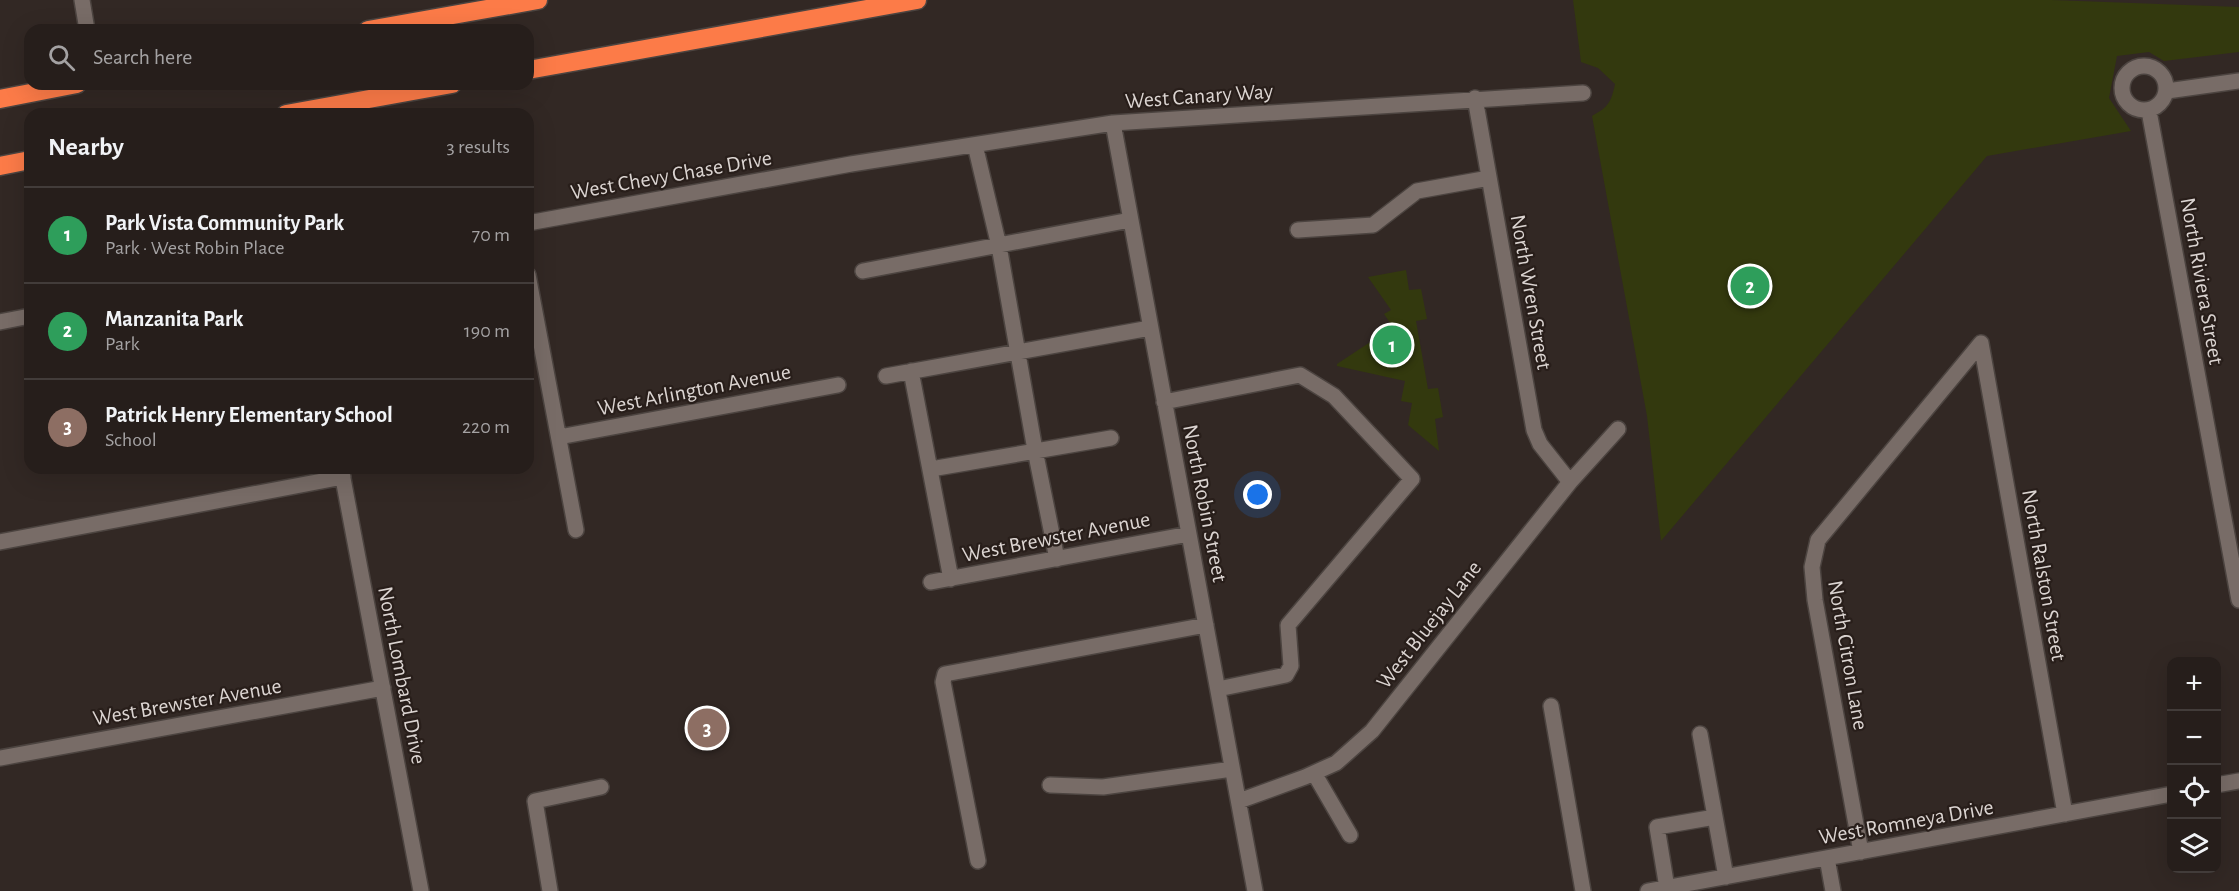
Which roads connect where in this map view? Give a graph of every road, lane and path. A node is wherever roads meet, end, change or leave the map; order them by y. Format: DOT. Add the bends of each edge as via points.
graph roads {
  1 [pos="82,0"];
  2 [pos="538,0"];
  3 [pos="917,0"];
  4 [pos="86,24"];
  5 [pos="402,24"];
  6 [pos="534,69"];
  7 [pos="2239,81"];
  8 [pos="46,90"];
  9 [pos="419,90"];
  10 [pos="2167,91"];
  11 [pos="1582,93"];
  12 [pos="1475,98"];
  13 [pos="0,99"];
  14 [pos="319,108"];
  15 [pos="2149,111"];
  16 [pos="1113,123"];
  17 [pos="975,145"];
  18 [pos="24,161"];
  19 [pos="0,166"];
  20 [pos="822,170"];
  21 [pos="1489,178"];
  22 [pos="1130,220"];
  23 [pos="534,222"];
  24 [pos="1298,230"];
  25 [pos="999,246"];
  26 [pos="863,271"];
  27 [pos="534,306"];
  28 [pos="24,317"];
  29 [pos="0,322"];
  30 [pos="1150,328"];
  31 [pos="1981,343"];
  32 [pos="1017,352"];
  33 [pos="911,371"];
  34 [pos="886,376"];
  35 [pos="838,385"];
  36 [pos="1164,402"];
  37 [pos="1618,429"];
  38 [pos="559,437"];
  39 [pos="1111,438"];
  40 [pos="1035,450"];
  41 [pos="931,469"];
  42 [pos="337,474"];
  43 [pos="342,474"];
  44 [pos="1570,482"];
  45 [pos="576,531"];
  46 [pos="1189,534"];
  47 [pos="0,542"];
  48 [pos="1058,559"];
  49 [pos="951,579"];
  50 [pos="932,582"];
  51 [pos="2239,600"];
  52 [pos="1206,625"];
  53 [pos="383,688"];
  54 [pos="1218,689"];
  55 [pos="1551,706"];
  56 [pos="1700,734"];
  57 [pos="0,758"];
  58 [pos="1232,769"];
  59 [pos="1314,773"];
  60 [pos="2239,781"];
  61 [pos="2221,784"];
  62 [pos="1050,785"];
  63 [pos="601,787"];
  64 [pos="2167,795"];
  65 [pos="1239,801"];
  66 [pos="2065,814"];
  67 [pos="1715,817"];
  68 [pos="1350,835"];
  69 [pos="1861,852"];
  70 [pos="1827,858"];
  71 [pos="978,861"];
  72 [pos="1726,877"];
  73 [pos="1707,886"];
  74 [pos="1667,888"];
  75 [pos="421,891"];
  76 [pos="550,891"];
  77 [pos="1255,891"];
  78 [pos="1583,891"];
  79 [pos="1648,891"];
  80 [pos="1833,891"];
  1 -- 4 [label="street"];
  2 -- 5 [label="highway"];
  3 -- 6 [label="highway"];
  7 -- 10 [label="street"];
  8 -- 13 [label="highway"];
  9 -- 14 [label="highway"];
  10 -- 15 [label="street" via="2161,103"];
  10 -- 15 [label="street" via="2164,77 2153,68 2139,67 2126,75 2123,97 2134,108"];
  11 -- 12 [label="street, West Canary Way"];
  12 -- 16 [label="street, West Canary Way"];
  12 -- 21 [label="street, North Wren Street"];
  15 -- 51 [label="street, North Riviera Street"];
  16 -- 17 [label="street, West Canary Way"];
  16 -- 22 [label="street, North Robin Street"];
  17 -- 20 [label="street, West Canary Way"];
  17 -- 25 [label="street"];
  18 -- 19 [label="highway"];
  20 -- 23 [label="street, West Chevy Chase Drive"];
  21 -- 24 [label="street" via="1417,191 1373,225"];
  21 -- 44 [label="street, North Wren Street" via="1534,430 1540,444"];
  22 -- 25 [label="street"];
  22 -- 30 [label="street, North Robin Street"];
  25 -- 26 [label="street"];
  25 -- 32 [label="street"];
  27 -- 38 [label="street"];
  28 -- 29 [label="street"];
  30 -- 32 [label="street"];
  30 -- 36 [label="street, North Robin Street"];
  31 -- 66 [label="street, North Ralston Street"];
  31 -- 69 [label="street, North Citron Lane" via="1818,540 1812,567 1815,600"];
  32 -- 33 [label="street"];
  32 -- 40 [label="street"];
  33 -- 34 [label="street"];
  33 -- 41 [label="street"];
  35 -- 38 [label="street, West Arlington Avenue"];
  36 -- 46 [label="street, North Robin Street"];
  36 -- 54 [label="street" via="1300,375 1334,396 1412,479 1288,624 1291,666 1286,675"];
  37 -- 44 [label="street, West Bluejay Lane"];
  38 -- 45 [label="street"];
  39 -- 40 [label="street"];
  40 -- 41 [label="street"];
  40 -- 48 [label="street"];
  41 -- 49 [label="street"];
  42 -- 47 [label="street"];
  43 -- 53 [label="street, North Lombard Drive"];
  44 -- 59 [label="street, West Bluejay Lane" via="1372,731 1336,763"];
  46 -- 48 [label="street, West Brewster Avenue"];
  46 -- 52 [label="street, North Robin Street"];
  48 -- 49 [label="street, West Brewster Avenue"];
  49 -- 50 [label="street, West Brewster Avenue"];
  52 -- 54 [label="street, North Robin Street"];
  52 -- 71 [label="street" via="945,674 943,682"];
  53 -- 57 [label="street, West Brewster Avenue"];
  53 -- 75 [label="street, North Lombard Drive"];
  54 -- 58 [label="street, North Robin Street"];
  55 -- 78 [label="street"];
  56 -- 67 [label="street"];
  58 -- 62 [label="street" via="1103,787"];
  58 -- 65 [label="street, North Robin Street"];
  59 -- 65 [label="street, West Bluejay Lane"];
  59 -- 68 [label="street"];
  60 -- 61 [label="street"];
  63 -- 76 [label="street" via="535,801"];
  64 -- 66 [label="street, West Romneya Drive"];
  65 -- 77 [label="street, North Robin Street"];
  66 -- 69 [label="street, West Romneya Drive"];
  67 -- 72 [label="street"];
  67 -- 74 [label="street" via="1657,827"];
  69 -- 70 [label="street, West Romneya Drive"];
  70 -- 72 [label="street, West Romneya Drive"];
  70 -- 80 [label="street"];
  72 -- 73 [label="street, West Romneya Drive"];
  73 -- 74 [label="street, West Romneya Drive"];
  74 -- 79 [label="street, West Romneya Drive"];
}
